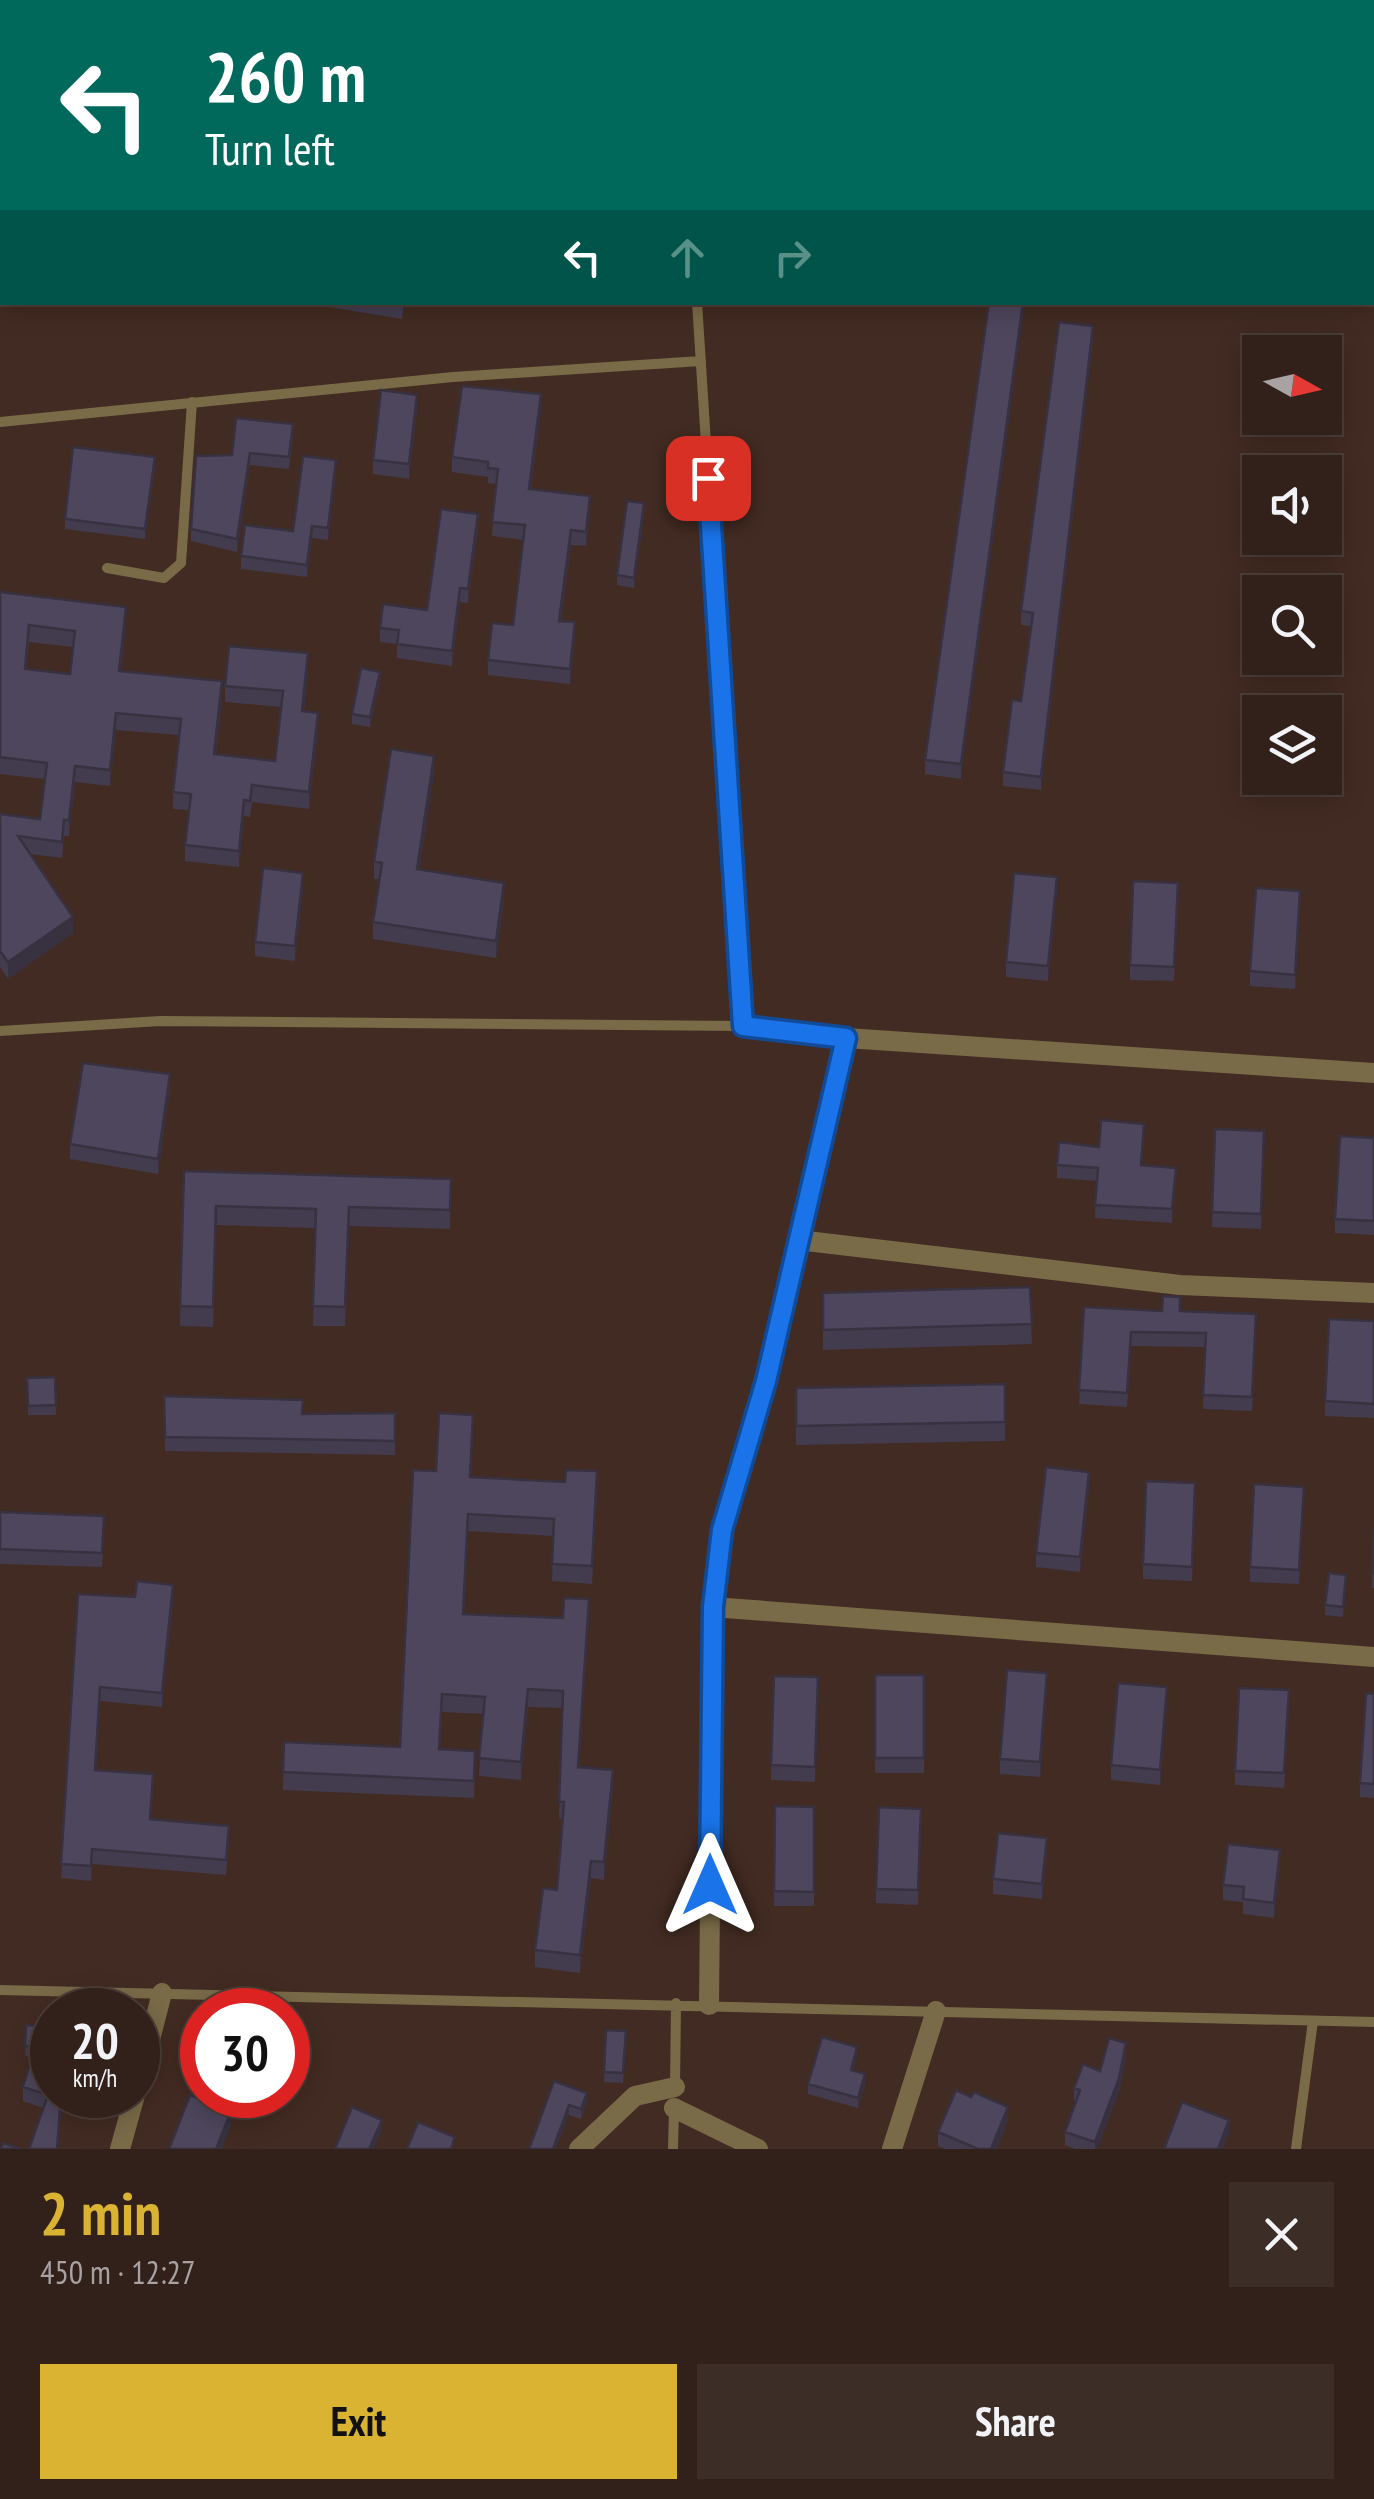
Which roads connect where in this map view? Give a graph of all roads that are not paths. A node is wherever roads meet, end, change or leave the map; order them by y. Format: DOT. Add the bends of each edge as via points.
graph roads {
  1 [pos="697,305"];
  2 [pos="701,361"];
  3 [pos="192,402"];
  4 [pos="0,422"];
  5 [pos="107,568"];
  6 [pos="743,1026"];
  7 [pos="0,1031"];
  8 [pos="846,1038"];
  9 [pos="1374,1073"];
  10 [pos="798,1240"];
  11 [pos="1374,1294"];
  12 [pos="713,1607"];
  13 [pos="1374,1658"];
  14 [pos="0,1990"];
  15 [pos="162,1993"];
  16 [pos="160,2001"];
  17 [pos="676,2003"];
  18 [pos="710,2004"];
  19 [pos="936,2011"];
  20 [pos="1314,2021"];
  21 [pos="1374,2022"];
  22 [pos="674,2098"];
  23 [pos="129,2118"];
  24 [pos="120,2149"];
  25 [pos="580,2149"];
  26 [pos="673,2149"];
  27 [pos="758,2149"];
  28 [pos="892,2149"];
  29 [pos="1296,2149"];
  1 -- 2 [label="lane"];
  2 -- 3 [label="lane"];
  2 -- 6 [label="lane"];
  3 -- 4 [label="lane"];
  3 -- 5 [label="lane" via="181,563 164,578"];
  6 -- 7 [label="lane" via="160,1021"];
  6 -- 8 [label="street"];
  8 -- 9 [label="street"];
  8 -- 10 [label="street"];
  10 -- 11 [label="street" via="1180,1285"];
  10 -- 12 [label="street" via="722,1530"];
  12 -- 13 [label="street"];
  12 -- 18 [label="street"];
  14 -- 15 [label="lane"];
  15 -- 16 [label="street"];
  15 -- 17 [label="lane"];
  17 -- 18 [label="lane"];
  17 -- 22 [label="lane"];
  18 -- 19 [label="lane"];
  19 -- 20 [label="lane"];
  19 -- 28 [label="street"];
  20 -- 21 [label="lane"];
  20 -- 29 [label="lane"];
  22 -- 25 [label="street" via="636,2096"];
  22 -- 26 [label="lane"];
  22 -- 27 [label="street"];
  23 -- 24 [label="street"];
}
